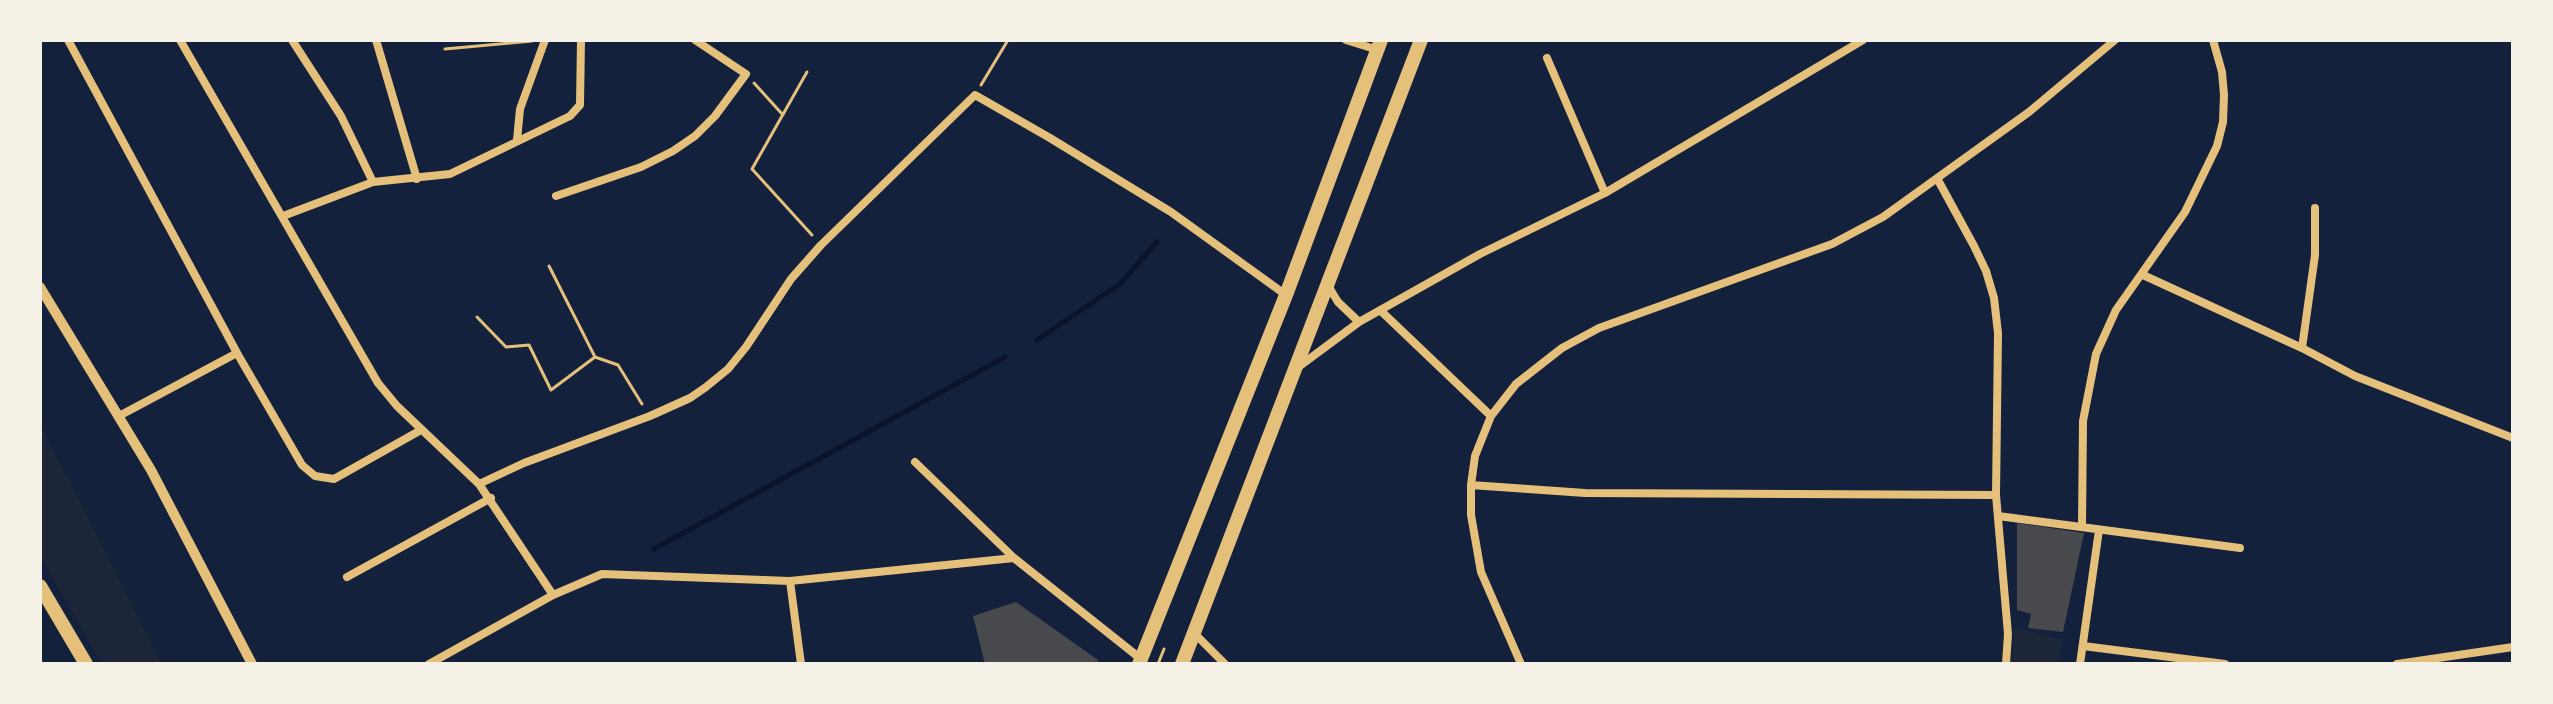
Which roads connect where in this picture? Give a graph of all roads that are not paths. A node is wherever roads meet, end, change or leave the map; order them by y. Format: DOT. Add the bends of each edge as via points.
graph roads {
  1 [pos="68,40"];
  2 [pos="180,40"];
  3 [pos="292,40"];
  4 [pos="376,40"];
  5 [pos="545,40"];
  6 [pos="581,40"];
  7 [pos="695,40"];
  8 [pos="1346,40"];
  9 [pos="1421,40"];
  10 [pos="1863,40"];
  11 [pos="2115,40"];
  12 [pos="2213,40"];
  13 [pos="1380,45"];
  14 [pos="1547,58"];
  15 [pos="517,140"];
  16 [pos="417,179"];
  17 [pos="1938,180"];
  18 [pos="373,182"];
  19 [pos="1605,193"];
  20 [pos="556,196"];
  21 [pos="2315,208"];
  22 [pos="283,216"];
  23 [pos="2143,275"];
  24 [pos="1327,284"];
  25 [pos="40,287"];
  26 [pos="1286,295"];
  27 [pos="1381,311"];
  28 [pos="1359,322"];
  29 [pos="2302,348"];
  30 [pos="237,353"];
  31 [pos="1295,370"];
  32 [pos="119,416"];
  33 [pos="1491,416"];
  34 [pos="421,430"];
  35 [pos="2513,438"];
  36 [pos="915,462"];
  37 [pos="479,484"];
  38 [pos="1471,485"];
  39 [pos="1996,495"];
  40 [pos="491,498"];
  41 [pos="1998,516"];
  42 [pos="2082,527"];
  43 [pos="2099,530"];
  44 [pos="2240,548"];
  45 [pos="1014,558"];
  46 [pos="347,577"];
  47 [pos="790,581"];
  48 [pos="40,586"];
  49 [pos="553,595"];
  50 [pos="1194,633"];
  51 [pos="2083,646"];
  52 [pos="2513,647"];
  53 [pos="1140,661"];
  54 [pos="86,664"];
  55 [pos="252,664"];
  56 [pos="429,664"];
  57 [pos="801,664"];
  58 [pos="1182,664"];
  59 [pos="1225,664"];
  60 [pos="1521,664"];
  61 [pos="2006,664"];
  62 [pos="2080,664"];
  63 [pos="2225,664"];
  64 [pos="2397,664"];
  1 -- 30 [label="street"];
  2 -- 22 [label="street"];
  3 -- 18 [label="street" via="341,116"];
  4 -- 16 [label="street"];
  5 -- 15 [label="street" via="520,109"];
  6 -- 15 [label="street" via="580,105 570,116"];
  7 -- 20 [label="street" via="746,74 715,116 673,151"];
  8 -- 13 [label="street"];
  9 -- 24 [label="main road"];
  10 -- 19 [label="street"];
  11 -- 17 [label="street"];
  12 -- 23 [label="street" via="2224,95 2217,146 2185,212"];
  13 -- 26 [label="main road"];
  14 -- 19 [label="street"];
  15 -- 16 [label="street" via="464,168"];
  16 -- 18 [label="street"];
  17 -- 33 [label="street" via="1832,244 1599,328 1537,366"];
  17 -- 39 [label="street" via="1986,271 1994,298"];
  18 -- 22 [label="street"];
  19 -- 27 [label="street" via="1480,254"];
  21 -- 29 [label="street" via="2315,255"];
  22 -- 34 [label="street" via="378,383"];
  23 -- 29 [label="street"];
  23 -- 42 [label="street" via="2116,310 2096,354 2083,421"];
  24 -- 28 [label="street"];
  24 -- 31 [label="main road"];
  25 -- 32 [label="street"];
  26 -- 37 [label="street" via="1171,212 975,95 821,245 728,369 690,398"];
  26 -- 53 [label="main road"];
  27 -- 28 [label="street"];
  27 -- 33 [label="street"];
  28 -- 31 [label="street"];
  29 -- 35 [label="street" via="2355,376"];
  30 -- 32 [label="street"];
  30 -- 34 [label="street" via="290,448 315,476 334,479"];
  31 -- 50 [label="main road"];
  32 -- 55 [label="street"];
  33 -- 38 [label="street" via="1475,456"];
  34 -- 37 [label="street"];
  36 -- 45 [label="street"];
  37 -- 40 [label="street"];
  38 -- 39 [label="street" via="1585,493"];
  38 -- 60 [label="street" via="1481,572"];
  39 -- 41 [label="street"];
  40 -- 46 [label="street"];
  40 -- 49 [label="street"];
  41 -- 42 [label="street"];
  41 -- 61 [label="street"];
  42 -- 43 [label="street"];
  43 -- 44 [label="street"];
  43 -- 51 [label="street"];
  45 -- 47 [label="street"];
  45 -- 53 [label="street"];
  47 -- 49 [label="street" via="602,574"];
  47 -- 57 [label="street"];
  48 -- 54 [label="main road"];
  49 -- 56 [label="street"];
  50 -- 58 [label="main road"];
  50 -- 59 [label="street"];
  51 -- 62 [label="street"];
  51 -- 63 [label="street"];
  52 -- 64 [label="street"];
}
